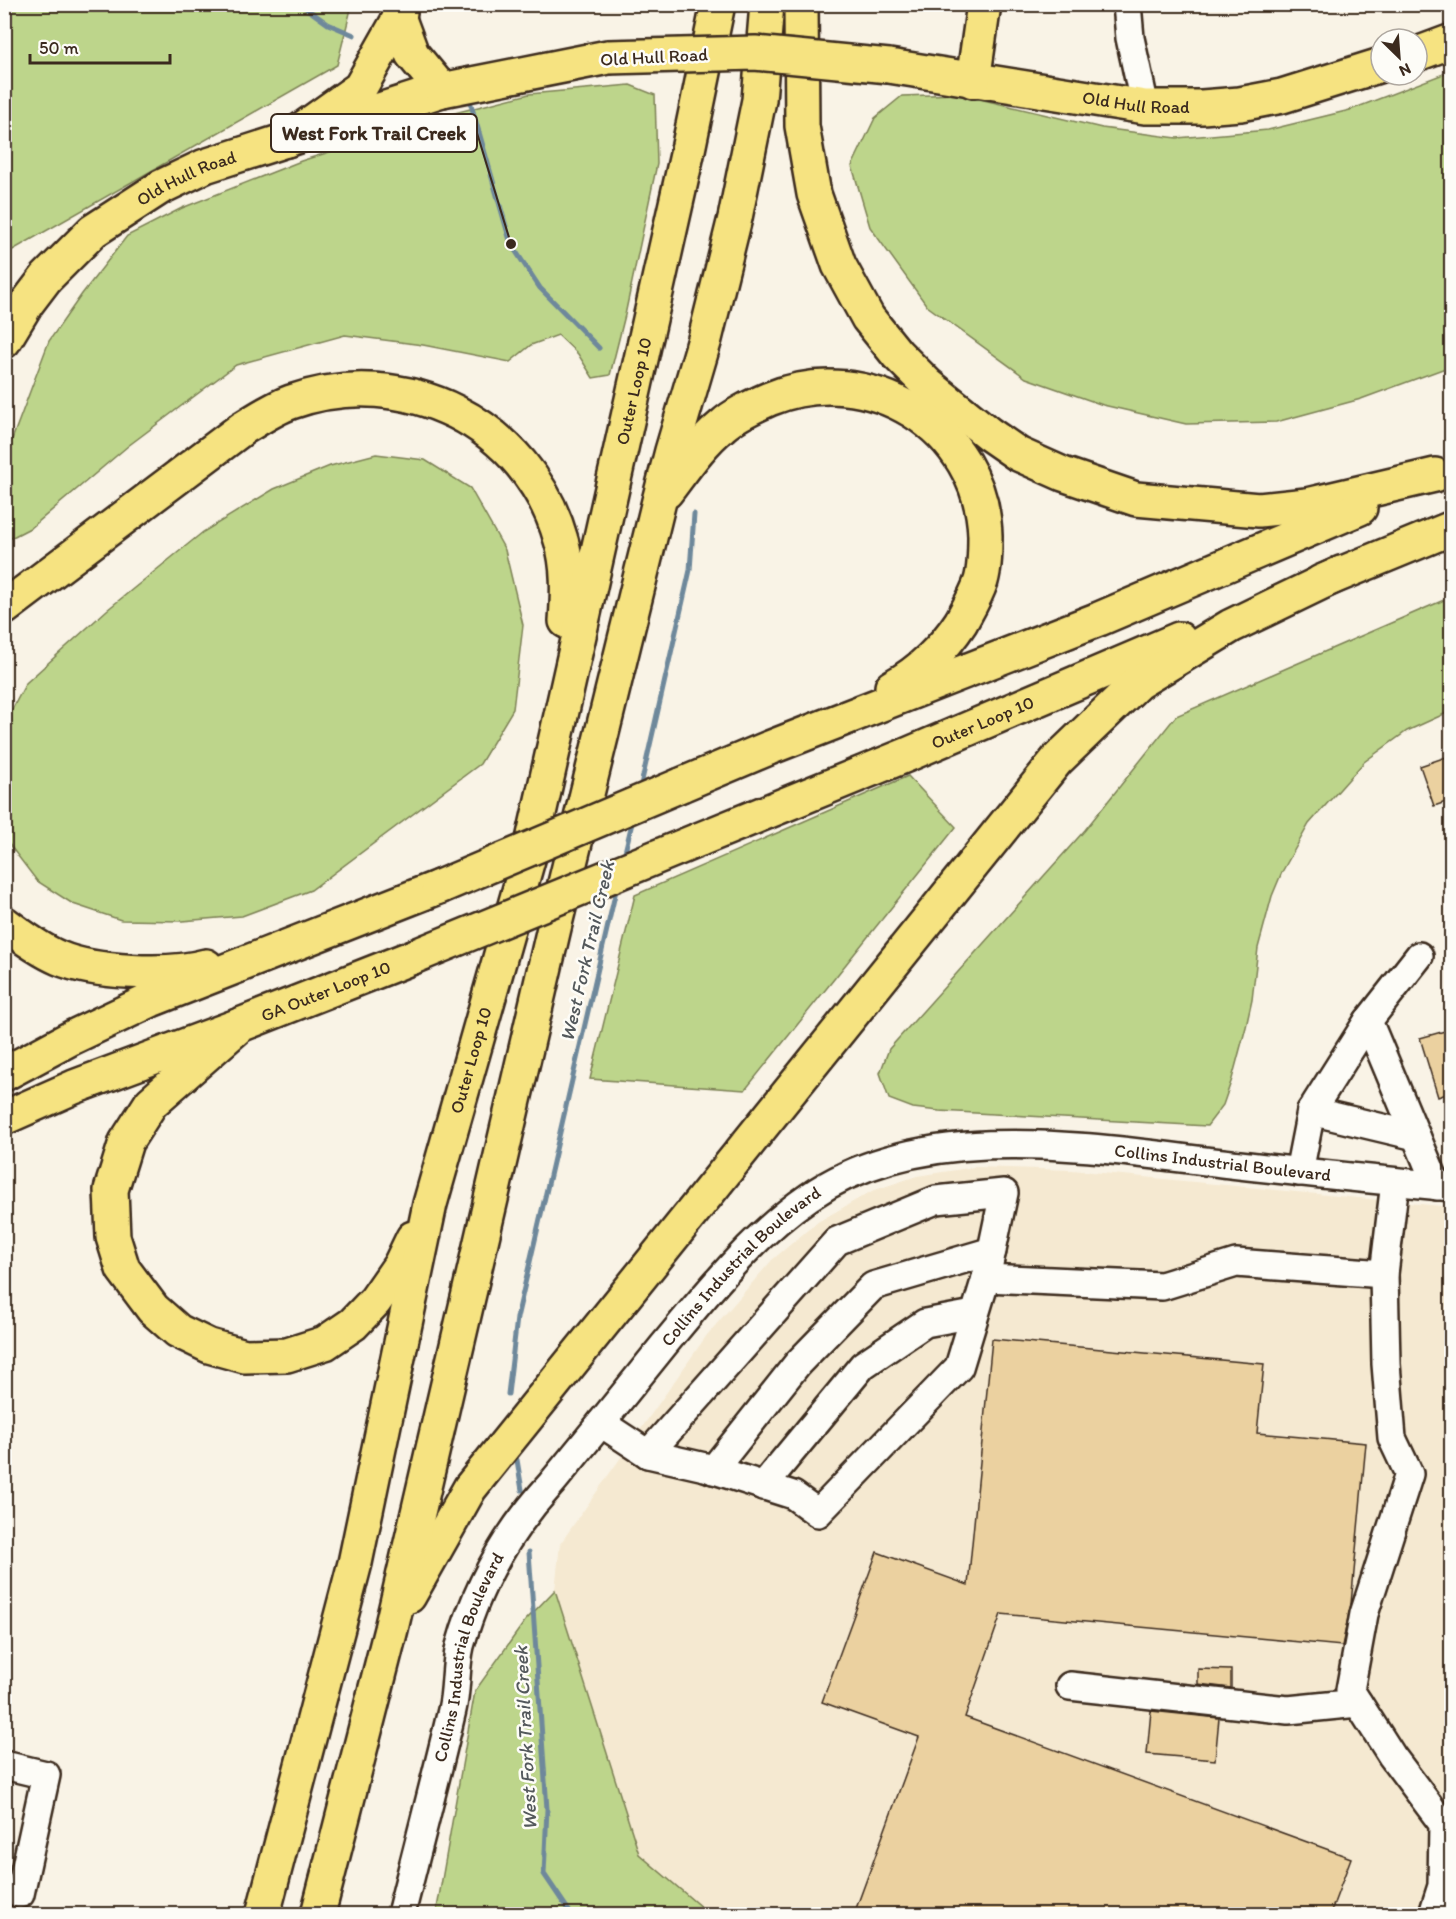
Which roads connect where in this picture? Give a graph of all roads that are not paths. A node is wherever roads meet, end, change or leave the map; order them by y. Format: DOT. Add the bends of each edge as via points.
graph roads {
  1 [pos="718,4"];
  2 [pos="767,4"];
  3 [pos="801,4"];
  4 [pos="984,4"];
  5 [pos="1127,4"];
  6 [pos="400,12"];
  7 [pos="1452,41"];
  8 [pos="1429,50"];
  9 [pos="1369,69"];
  10 [pos="973,81"];
  11 [pos="442,90"];
  12 [pos="1145,107"];
  13 [pos="286,140"];
  14 [pos="4,341"];
  15 [pos="1443,472"];
  16 [pos="659,501"];
  17 [pos="1452,528"];
  18 [pos="1341,573"];
  19 [pos="4,608"];
  20 [pos="556,731"];
  21 [pos="769,748"];
  22 [pos="4,924"];
  23 [pos="306,939"];
  24 [pos="1419,956"];
  25 [pos="413,957"];
  26 [pos="1368,1021"];
  27 [pos="240,1025"];
  28 [pos="4,1074"];
  29 [pos="1311,1111"];
  30 [pos="4,1118"];
  31 [pos="1416,1136"];
  32 [pos="1299,1172"];
  33 [pos="1395,1182"];
  34 [pos="1444,1187"];
  35 [pos="430,1204"];
  36 [pos="992,1251"];
  37 [pos="1384,1274"];
  38 [pos="986,1278"];
  39 [pos="974,1314"];
  40 [pos="601,1423"];
  41 [pos="648,1454"];
  42 [pos="713,1470"];
  43 [pos="763,1486"];
  44 [pos="391,1629"];
  45 [pos="1070,1686"];
  46 [pos="1358,1703"];
  47 [pos="4,1764"];
  48 [pos="20,1894"];
  49 [pos="263,1914"];
  50 [pos="318,1914"];
  51 [pos="401,1914"];
  52 [pos="1433,1914"];
  1 -- 20 [label="main road, Outer Loop 10"];
  2 -- 16 [label="main road" via="759,100 735,219"];
  3 -- 15 [label="main road" via="802,126 814,194 839,265 868,318 897,354 989,434 1018,454 1063,474 1136,499 1259,510 1307,505"];
  4 -- 10 [label="main road"];
  5 -- 12 [label="street"];
  6 -- 11 [label="main road" via="412,54"];
  6 -- 13 [label="main road" via="360,88"];
  7 -- 8 [label="main road"];
  9 -- 12 [label="main road, Old Hull Road" via="1282,96 1240,104"];
  10 -- 11 [label="main road, Old Hull Road, bridge" via="889,66 755,53 608,57"];
  10 -- 12 [label="main road, Old Hull Road"];
  11 -- 13 [label="main road, Old Hull Road"];
  13 -- 14 [label="main road, Old Hull Road" via="205,166 161,187 93,231 46,278"];
  15 -- 21 [label="main road" via="1099,619"];
  16 -- 21 [label="main road" via="722,426 757,404 808,388 851,387 876,393 915,411 956,451 970,474 980,500 985,554 981,581 951,638 900,682"];
  16 -- 44 [label="main road" via="554,928"];
  17 -- 18 [label="main road, Outer Loop 10"];
  18 -- 25 [label="main road, Outer Loop 10, bridge"];
  18 -- 44 [label="main road" via="1231,626 1137,683 1057,760 470,1488"];
  19 -- 20 [label="main road" via="267,413 290,402 350,389 407,394 435,402 481,425 520,462 550,509 562,540 567,573"];
  20 -- 35 [label="main road, Outer Loop 10" via="531,849"];
  21 -- 23 [label="main road, bridge"];
  22 -- 23 [label="main road" via="58,958 82,966 135,971 198,969"];
  23 -- 28 [label="main road" via="150,1000"];
  24 -- 26 [label="street"];
  25 -- 27 [label="main road, GA Outer Loop 10"];
  26 -- 29 [label="street"];
  26 -- 31 [label="street"];
  27 -- 30 [label="main road, GA Outer Loop 10"];
  27 -- 35 [label="main road" via="151,1103 126,1142 111,1190 113,1237 123,1269 153,1309 178,1330 209,1346 245,1356 287,1355 325,1343 353,1324 375,1301 400,1265"];
  29 -- 31 [label="street"];
  29 -- 32 [label="street"];
  31 -- 34 [label="street"];
  32 -- 33 [label="street, Collins Industrial Boulevard"];
  32 -- 40 [label="street, Collins Industrial Boulevard" via="1080,1146 1024,1144 913,1154 859,1170 810,1196 767,1231 690,1313"];
  33 -- 34 [label="street, Collins Industrial Boulevard"];
  33 -- 37 [label="street"];
  35 -- 49 [label="main road" via="355,1563"];
  36 -- 38 [label="street"];
  36 -- 41 [label="street" via="1004,1193 936,1200 837,1241"];
  36 -- 42 [label="street" via="873,1286 798,1363"];
  37 -- 38 [label="street" via="1236,1263 1162,1286"];
  37 -- 46 [label="street" via="1392,1438 1409,1474 1364,1614 1350,1690"];
  38 -- 39 [label="street"];
  39 -- 43 [label="street" via="925,1323 863,1365"];
  39 -- 43 [label="street" via="959,1367 818,1513 793,1495"];
  40 -- 41 [label="street"];
  40 -- 51 [label="street, Collins Industrial Boulevard" via="515,1527 475,1600 460,1648 453,1707"];
  41 -- 42 [label="street"];
  42 -- 43 [label="street"];
  44 -- 50 [label="main road"];
  45 -- 46 [label="street" via="1288,1710"];
  46 -- 52 [label="street" via="1443,1824 1442,1886"];
  47 -- 48 [label="street" via="46,1775"];
}
